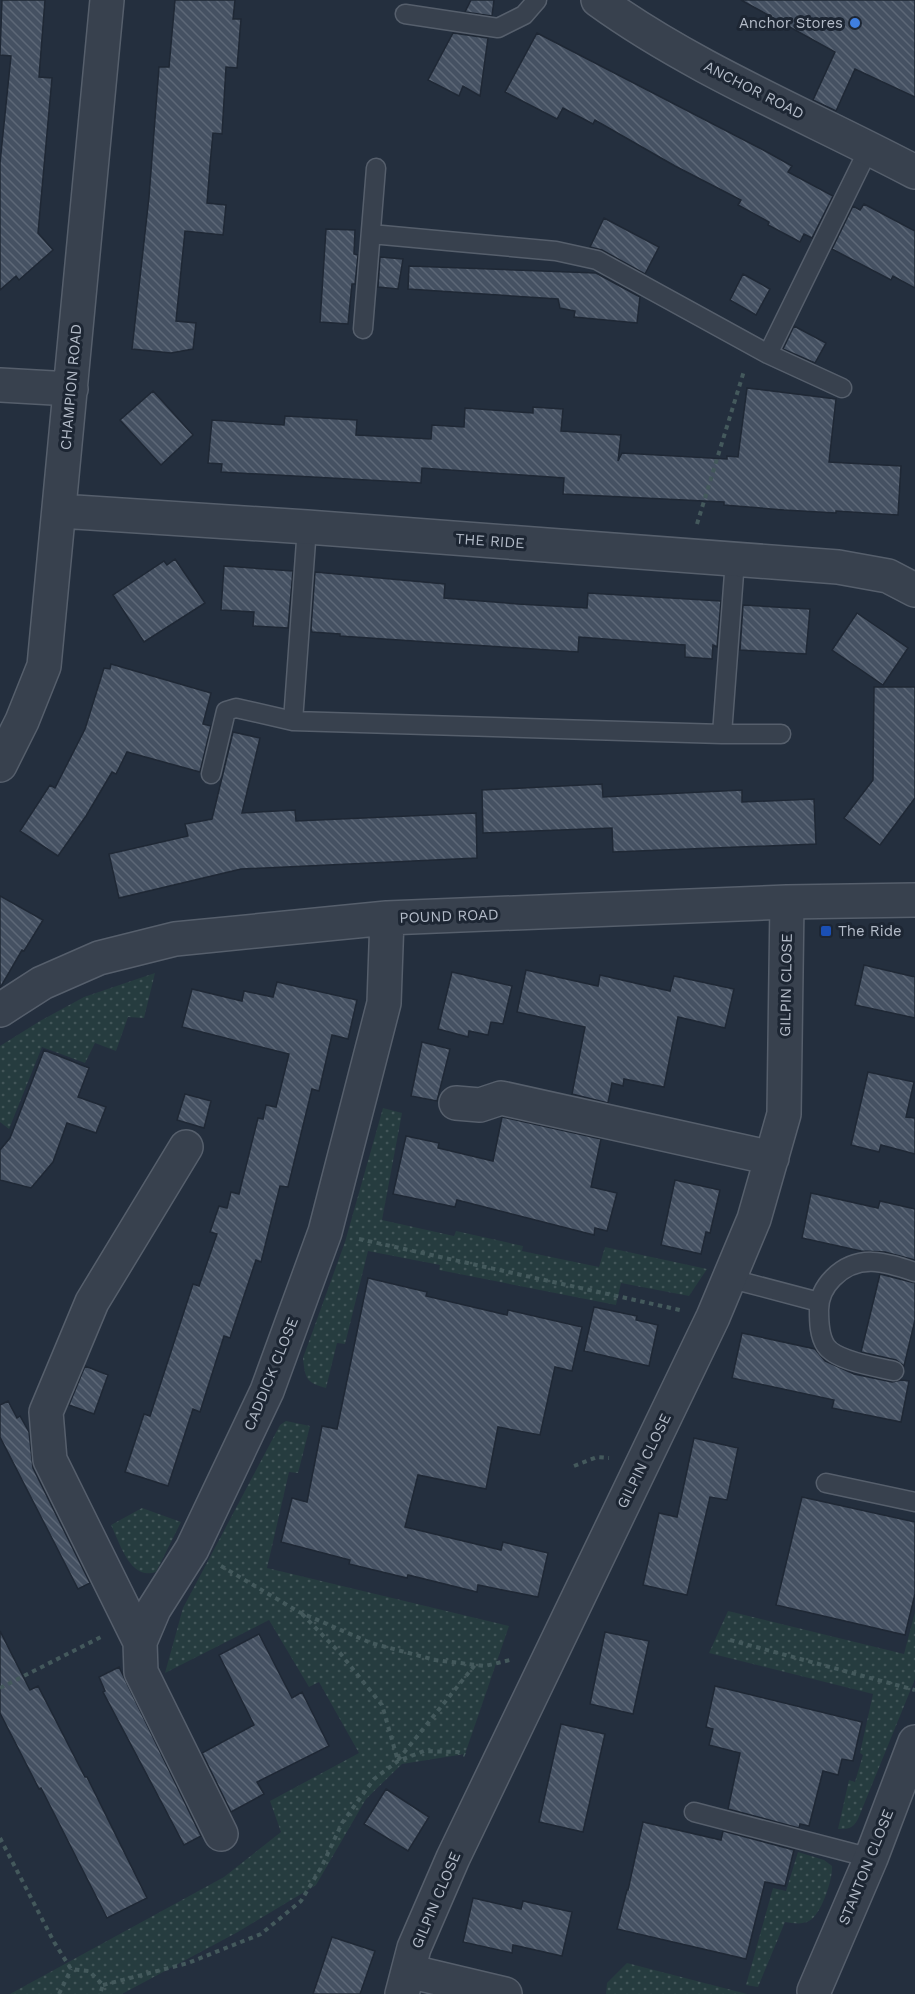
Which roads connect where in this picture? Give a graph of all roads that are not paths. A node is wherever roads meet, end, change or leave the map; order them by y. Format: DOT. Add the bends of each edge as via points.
graph roads {
  1 [pos="107,0"];
  2 [pos="537,0"];
  3 [pos="598,0"];
  4 [pos="405,14"];
  5 [pos="869,148"];
  6 [pos="376,168"];
  7 [pos="915,172"];
  8 [pos="371,234"];
  9 [pos="363,329"];
  10 [pos="760,350"];
  11 [pos="0,385"];
  12 [pos="842,388"];
  13 [pos="71,389"];
  14 [pos="60,511"];
  15 [pos="307,527"];
  16 [pos="735,560"];
  17 [pos="915,590"];
  18 [pos="293,722"];
  19 [pos="722,734"];
  20 [pos="781,734"];
  21 [pos="0,765"];
  22 [pos="211,774"];
  23 [pos="915,900"];
  24 [pos="787,902"];
  25 [pos="387,918"];
  26 [pos="0,1010"];
  27 [pos="456,1103"];
  28 [pos="186,1147"];
  29 [pos="772,1158"];
  30 [pos="915,1272"];
  31 [pos="728,1278"];
  32 [pos="819,1302"];
  33 [pos="894,1371"];
  34 [pos="826,1483"];
  35 [pos="915,1502"];
  36 [pos="140,1642"];
  37 [pos="915,1742"];
  38 [pos="694,1812"];
  39 [pos="221,1834"];
  40 [pos="871,1858"];
  41 [pos="405,1983"];
  42 [pos="813,1990"];
  43 [pos="505,1994"];
  1 -- 13 [label="street, CHAMPION ROAD"];
  2 -- 4 [label="lane" via="524,15 498,28"];
  3 -- 5 [label="street, ANCHOR ROAD" via="635,27"];
  5 -- 7 [label="street, ANCHOR ROAD"];
  5 -- 10 [label="lane"];
  6 -- 8 [label="lane"];
  8 -- 9 [label="lane"];
  8 -- 10 [label="lane" via="555,251 597,260"];
  10 -- 12 [label="lane"];
  11 -- 13 [label="street"];
  13 -- 14 [label="street, CHAMPION ROAD"];
  14 -- 15 [label="street, THE RIDE"];
  14 -- 21 [label="street, CHAMPION ROAD" via="44,666"];
  15 -- 16 [label="street, THE RIDE"];
  15 -- 18 [label="lane"];
  16 -- 17 [label="street, THE RIDE" via="838,567 888,576"];
  16 -- 19 [label="lane"];
  18 -- 19 [label="lane"];
  18 -- 22 [label="lane" via="236,708 226,711"];
  19 -- 20 [label="lane"];
  23 -- 24 [label="street, POUND ROAD"];
  24 -- 25 [label="street, POUND ROAD"];
  24 -- 29 [label="street, GILPIN CLOSE" via="784,1114"];
  25 -- 26 [label="street, POUND ROAD" via="175,939 99,958 42,983"];
  25 -- 36 [label="street, CADDICK CLOSE" via="384,1003 324,1232 267,1391 192,1549 154,1609"];
  27 -- 29 [label="street" via="480,1105 501,1098"];
  28 -- 36 [label="street" via="92,1302 46,1412 50,1460"];
  29 -- 31 [label="street, GILPIN CLOSE" via="754,1219"];
  30 -- 32 [label="lane" via="868,1261 844,1267 825,1286"];
  31 -- 32 [label="lane"];
  31 -- 41 [label="street, GILPIN CLOSE" via="713,1317 440,1888 414,1948"];
  32 -- 33 [label="lane" via="819,1326 826,1347 841,1358"];
  34 -- 35 [label="lane"];
  36 -- 39 [label="street, CADDICK CLOSE" via="141,1672"];
  37 -- 40 [label="street, STANTON CLOSE"];
  38 -- 40 [label="lane"];
  40 -- 42 [label="street, STANTON CLOSE"];
  41 -- 43 [label="street"];
}
